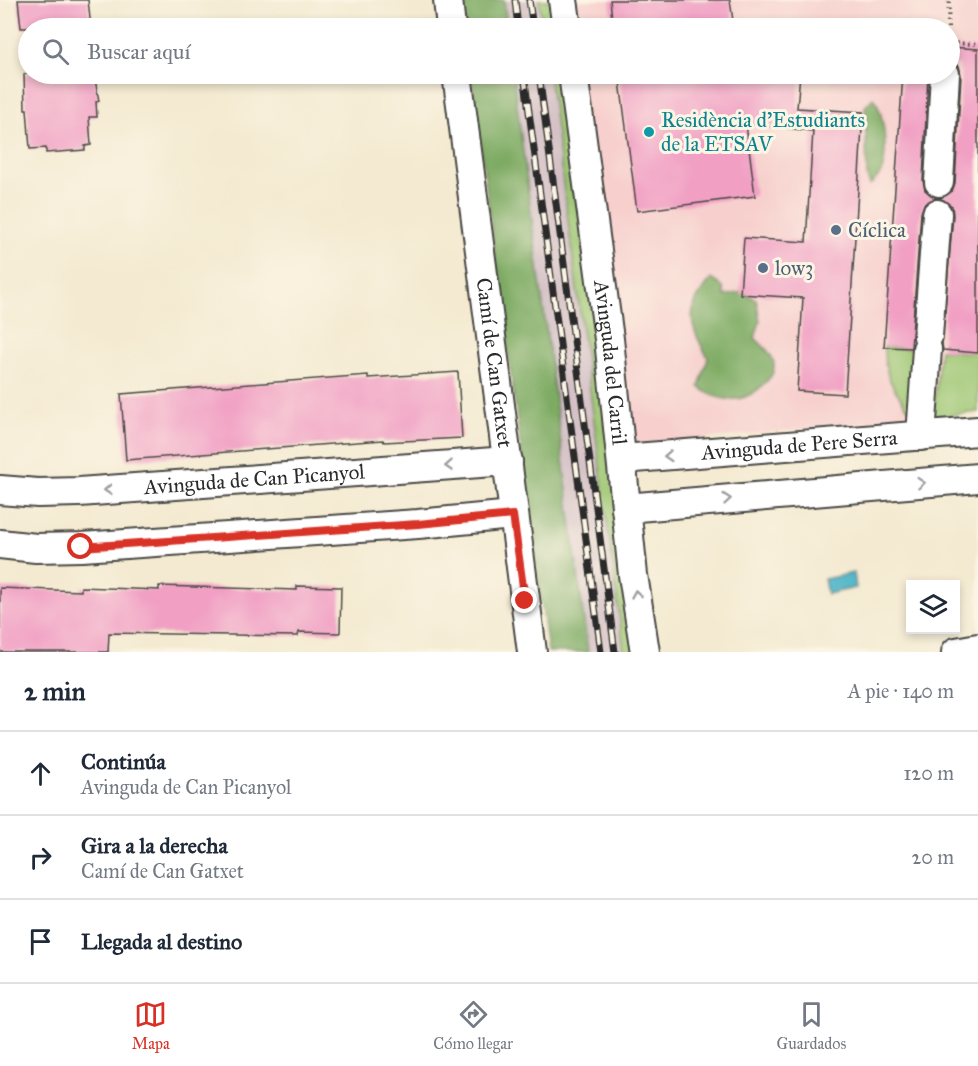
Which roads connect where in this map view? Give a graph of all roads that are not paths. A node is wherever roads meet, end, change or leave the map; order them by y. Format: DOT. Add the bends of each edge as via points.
graph roads {
  1 [pos="447,0"];
  2 [pos="563,0"];
  3 [pos="450,18"];
  4 [pos="566,18"];
  5 [pos="458,84"];
  6 [pos="574,84"];
  7 [pos="944,84"];
  8 [pos="939,182"];
  9 [pos="937,214"];
  10 [pos="978,431"];
  11 [pos="921,436"];
  12 [pos="622,459"];
  13 [pos="508,461"];
  14 [pos="978,477"];
  15 [pos="0,490"];
  16 [pos="626,508"];
  17 [pos="513,515"];
  18 [pos="0,544"];
  19 [pos="978,648"];
  20 [pos="532,652"];
  21 [pos="645,652"];
  22 [pos="956,652"];
  1 -- 3 [label="street"];
  2 -- 4 [label="street"];
  5 -- 13 [label="street, Camí de Can Gatxet"];
  6 -- 12 [label="street, Avinguda del Carril"];
  7 -- 8 [label="street"];
  9 -- 11 [label="street"];
  10 -- 11 [label="street, Avinguda de Pere Serra"];
  11 -- 12 [label="street, Avinguda de Pere Serra, one-way"];
  12 -- 16 [label="street, Avinguda del Carril"];
  13 -- 15 [label="street, Avinguda de Can Picanyol, one-way" via="79,492"];
  13 -- 17 [label="street, Camí de Can Gatxet"];
  16 -- 14 [label="street, one-way"];
  21 -- 16 [label="street, Avinguda del Carril, one-way"];
  17 -- 18 [label="street" via="81,547"];
  17 -- 20 [label="street, Camí de Can Gatxet"];
  19 -- 22 [label="street"];
}
